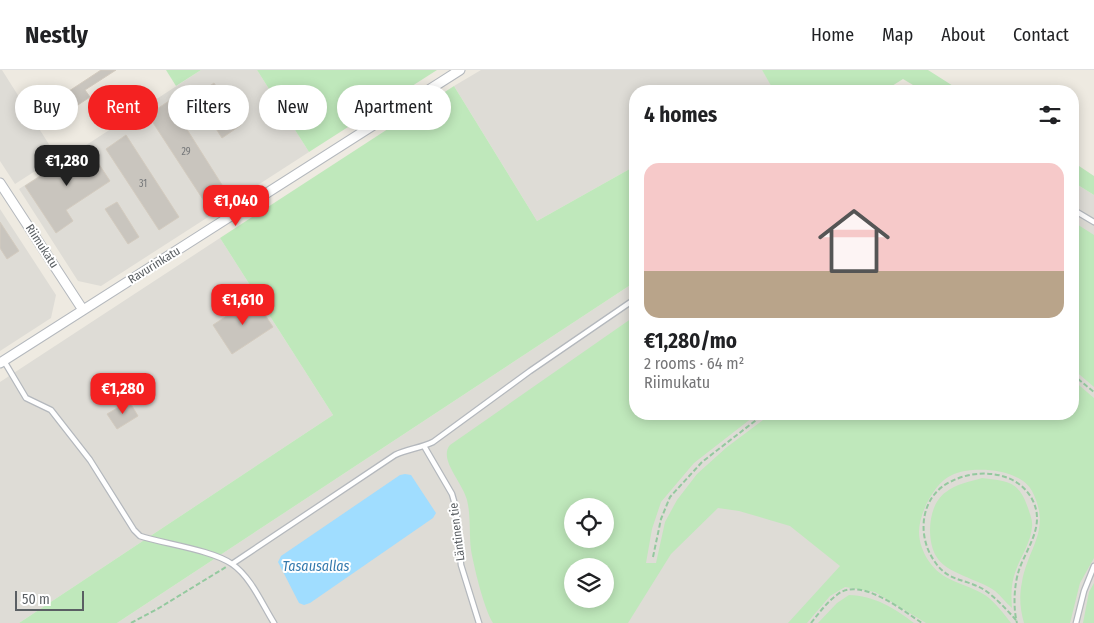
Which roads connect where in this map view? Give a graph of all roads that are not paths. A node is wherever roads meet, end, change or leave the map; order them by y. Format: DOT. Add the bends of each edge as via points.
graph roads {
  1 [pos="460,70"];
  2 [pos="0,183"];
  3 [pos="1079,213"];
  4 [pos="1094,222"];
  5 [pos="629,303"];
  6 [pos="83,310"];
  7 [pos="2,362"];
  8 [pos="424,446"];
  9 [pos="232,564"];
  10 [pos="1094,566"];
  11 [pos="274,623"];
  12 [pos="479,623"];
  13 [pos="1076,623"];
  1 -- 6 [label="street, Ravurinkatu"];
  2 -- 6 [label="street, Riimukatu"];
  3 -- 4 [label="lane"];
  5 -- 8 [label="lane"];
  6 -- 7 [label="street, Ravurinkatu"];
  7 -- 9 [label="lane" via="26,398 50,410 84,453 140,536 208,553"];
  8 -- 9 [label="lane" via="395,455"];
  8 -- 12 [label="lane, Läntinen tie" via="452,494 461,565"];
  9 -- 11 [label="lane" via="247,579"];
  10 -- 13 [label="lane"];
}
